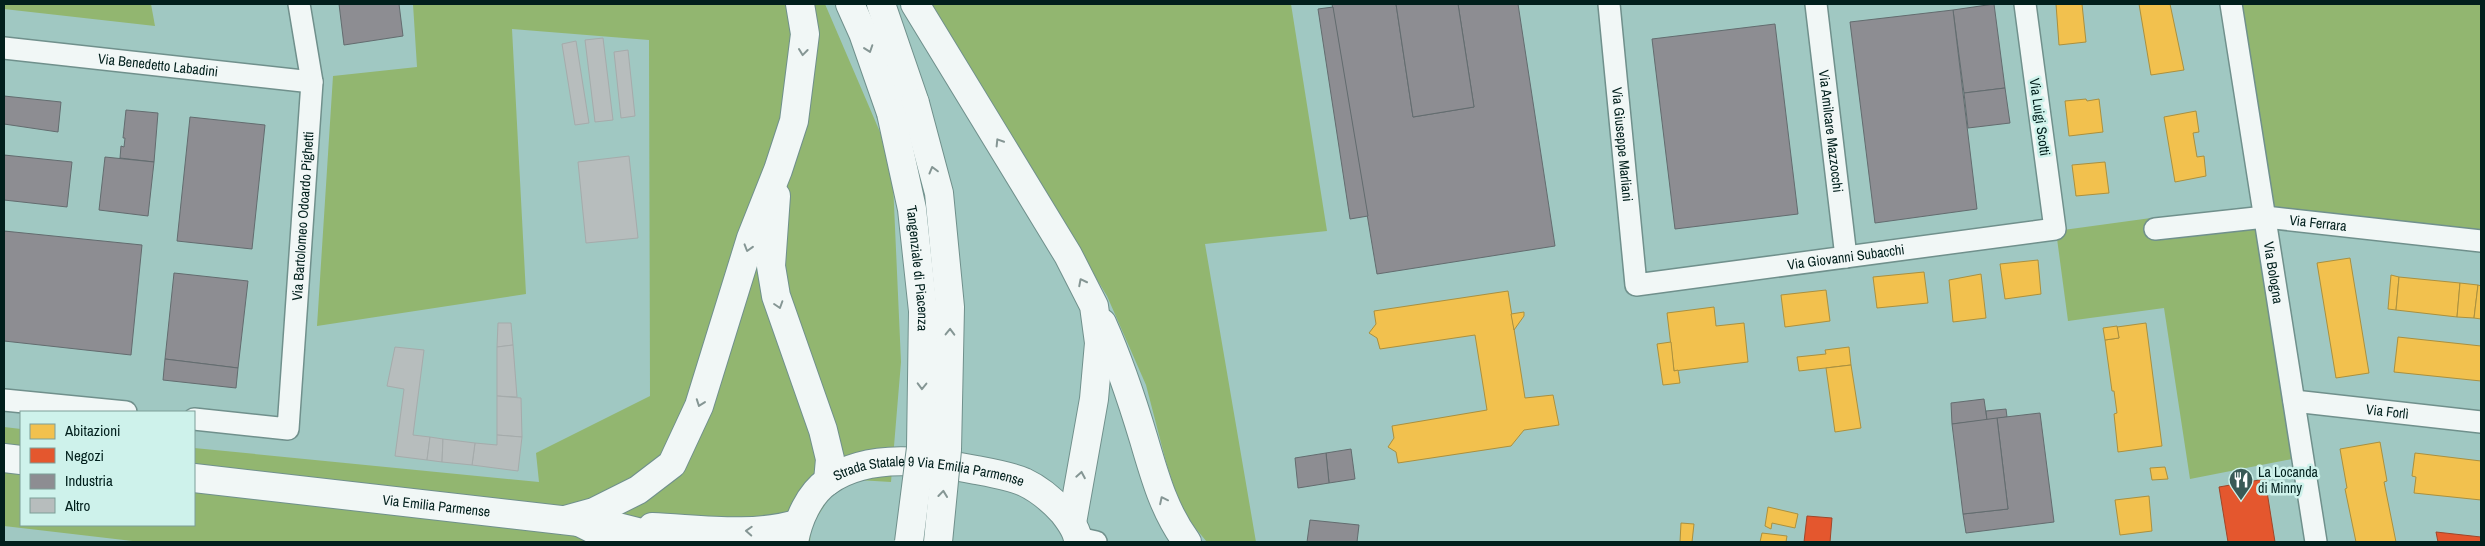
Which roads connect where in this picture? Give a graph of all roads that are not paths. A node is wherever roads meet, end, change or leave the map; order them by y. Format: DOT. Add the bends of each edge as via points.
graph roads {
  1 [pos="299,4"];
  2 [pos="800,4"];
  3 [pos="850,4"];
  4 [pos="881,4"];
  5 [pos="915,4"];
  6 [pos="1609,4"];
  7 [pos="1816,4"];
  8 [pos="2025,4"];
  9 [pos="2231,4"];
  10 [pos="4,48"];
  11 [pos="312,82"];
  12 [pos="903,108"];
  13 [pos="778,170"];
  14 [pos="2264,217"];
  15 [pos="2055,229"];
  16 [pos="2155,229"];
  17 [pos="2481,241"];
  18 [pos="1846,257"];
  19 [pos="1636,285"];
  20 [pos="1094,306"];
  21 [pos="4,400"];
  22 [pos="2294,402"];
  23 [pos="116,411"];
  24 [pos="195,419"];
  25 [pos="2481,422"];
  26 [pos="4,458"];
  27 [pos="20,460"];
  28 [pos="195,478"];
  29 [pos="828,481"];
  30 [pos="572,521"];
  31 [pos="796,533"];
  32 [pos="617,534"];
  33 [pos="1081,536"];
  34 [pos="677,542"];
  35 [pos="909,542"];
  36 [pos="938,542"];
  37 [pos="1187,542"];
  38 [pos="2316,542"];
  1 -- 11 [label="street, Via Bartolomeo Odoardo Pighetti"];
  2 -- 13 [label="main road, one-way" via="805,34 794,121"];
  3 -- 12 [label="main road, Tangenziale di Piacenza, one-way"];
  4 -- 12 [label="main road, Tangenziale di Piacenza"];
  20 -- 5 [label="main road, one-way" via="1068,255"];
  6 -- 19 [label="street, Via Giuseppe Marliani"];
  7 -- 18 [label="street, Via Amilcare Mazzocchi"];
  8 -- 15 [label="street, Via Luigi Scotti"];
  9 -- 14 [label="street, Via Bologna"];
  10 -- 11 [label="street, Via Benedetto Labadini"];
  11 -- 24 [label="street, Via Bartolomeo Odoardo Pighetti" via="288,429"];
  12 -- 35 [label="main road, Tangenziale di Piacenza, one-way, bridge" via="923,311 921,448"];
  36 -- 12 [label="main road, Tangenziale di Piacenza, one-way, bridge" via="947,450 950,307 939,193"];
  13 -- 29 [label="main road, one-way" via="771,266 776,296 823,430 830,459"];
  13 -- 30 [label="main road, one-way" via="751,238 699,406 672,464 638,490"];
  14 -- 16 [label="street, Via Ferrara"];
  14 -- 17 [label="street, Via Ferrara"];
  14 -- 22 [label="street, Via Bologna"];
  15 -- 18 [label="street, Via Giovanni Subacchi"];
  18 -- 19 [label="street, Via Giovanni Subacchi"];
  33 -- 20 [label="main road, one-way" via="1099,343"];
  37 -- 20 [label="main road, one-way" via="1159,492 1116,355"];
  21 -- 23 [label="street"];
  22 -- 25 [label="street, Via Forlì"];
  22 -- 38 [label="street, Via Bologna"];
  26 -- 27 [label="main road"];
  28 -- 30 [label="main road, Via Emilia Parmense"];
  29 -- 31 [label="main road, Strada Statale 9 Via Emilia Parmense" via="810,501"];
  29 -- 33 [label="main road, Strada Statale 9 Via Emilia Parmense" via="862,466 899,460 937,462 995,473 1024,482 1051,499"];
  30 -- 32 [label="main road"];
  31 -- 32 [label="main road, one-way" via="778,529"];
  32 -- 34 [label="main road"];
}
